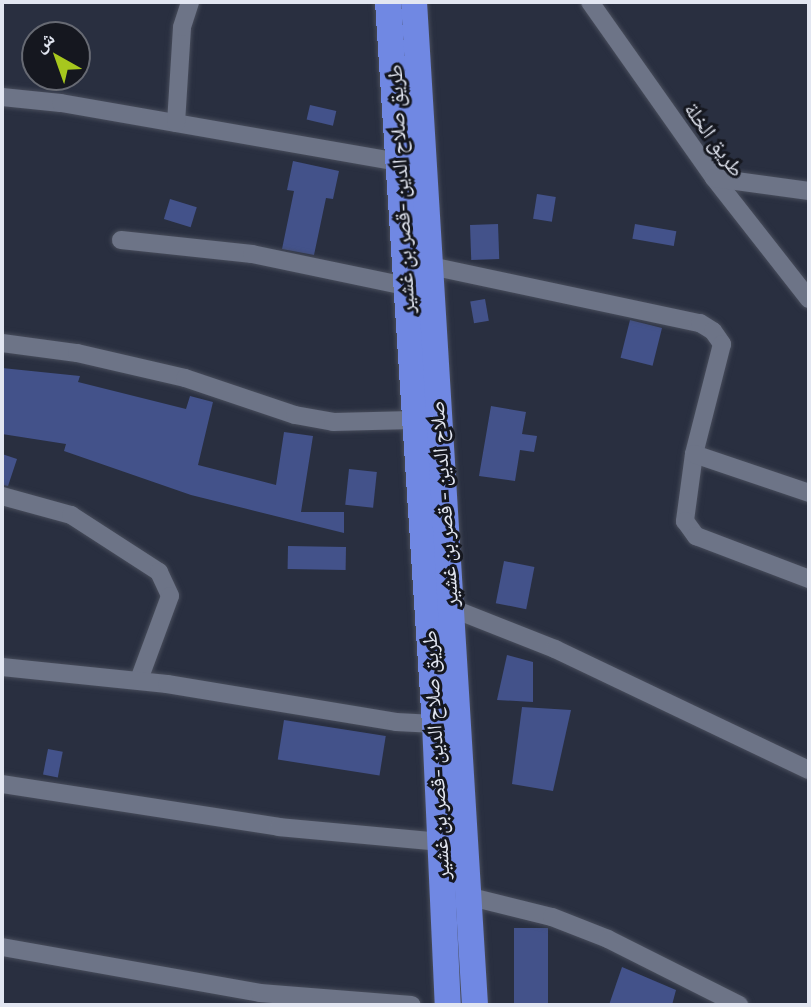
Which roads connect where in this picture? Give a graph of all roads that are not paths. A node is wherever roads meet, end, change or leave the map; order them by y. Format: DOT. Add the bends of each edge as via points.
graph roads {
  1 [pos="190,2"];
  2 [pos="388,2"];
  3 [pos="414,2"];
  4 [pos="590,2"];
  5 [pos="2,97"];
  6 [pos="176,123"];
  7 [pos="398,162"];
  8 [pos="714,178"];
  9 [pos="809,191"];
  10 [pos="121,240"];
  11 [pos="426,265"];
  12 [pos="405,286"];
  13 [pos="809,299"];
  14 [pos="2,343"];
  15 [pos="413,420"];
  16 [pos="694,454"];
  17 [pos="809,493"];
  18 [pos="2,496"];
  19 [pos="809,579"];
  20 [pos="451,608"];
  21 [pos="2,667"];
  22 [pos="139,680"];
  23 [pos="435,724"];
  24 [pos="809,770"];
  25 [pos="2,784"];
  26 [pos="440,842"];
  27 [pos="471,897"];
  28 [pos="2,947"];
  29 [pos="257,999"];
  30 [pos="412,1005"];
  31 [pos="448,1005"];
  32 [pos="471,1005"];
  33 [pos="739,1005"];
  1 -- 6 [label="street" via="182,27"];
  2 -- 7 [label="highway, طريق صلاح الدين -قصر بن غشير"];
  3 -- 11 [label="highway, صلاح الدين - قصر بن غشير"];
  4 -- 8 [label="street, طريق الخلة"];
  5 -- 6 [label="street"];
  6 -- 7 [label="street"];
  7 -- 12 [label="highway, طريق صلاح الدين -قصر بن غشير"];
  8 -- 9 [label="street"];
  8 -- 13 [label="street, طريق الخلة"];
  10 -- 12 [label="street" via="240,252"];
  11 -- 16 [label="street" via="700,323 713,331 722,344"];
  11 -- 20 [label="highway, صلاح الدين - قصر بن غشير"];
  12 -- 15 [label="highway, طريق صلاح الدين -قصر بن غشير"];
  14 -- 15 [label="street" via="77,353 185,378 295,415 333,422"];
  15 -- 23 [label="highway, طريق صلاح الدين -قصر بن غشير"];
  16 -- 17 [label="street"];
  16 -- 19 [label="street" via="684,506 690,530"];
  18 -- 22 [label="street" via="71,515 159,572 170,596"];
  20 -- 24 [label="street" via="555,649"];
  20 -- 27 [label="highway, صلاح الدين - قصر بن غشير"];
  21 -- 22 [label="street"];
  22 -- 23 [label="street" via="396,722"];
  23 -- 26 [label="highway, طريق صلاح الدين -قصر بن غشير"];
  25 -- 26 [label="street" via="279,827"];
  26 -- 31 [label="highway, طريق صلاح الدين -قصر بن غشير"];
  27 -- 32 [label="highway, صلاح الدين - قصر بن غشير"];
  27 -- 33 [label="street" via="552,917 608,939"];
  28 -- 29 [label="street"];
  29 -- 30 [label="street"];
}
